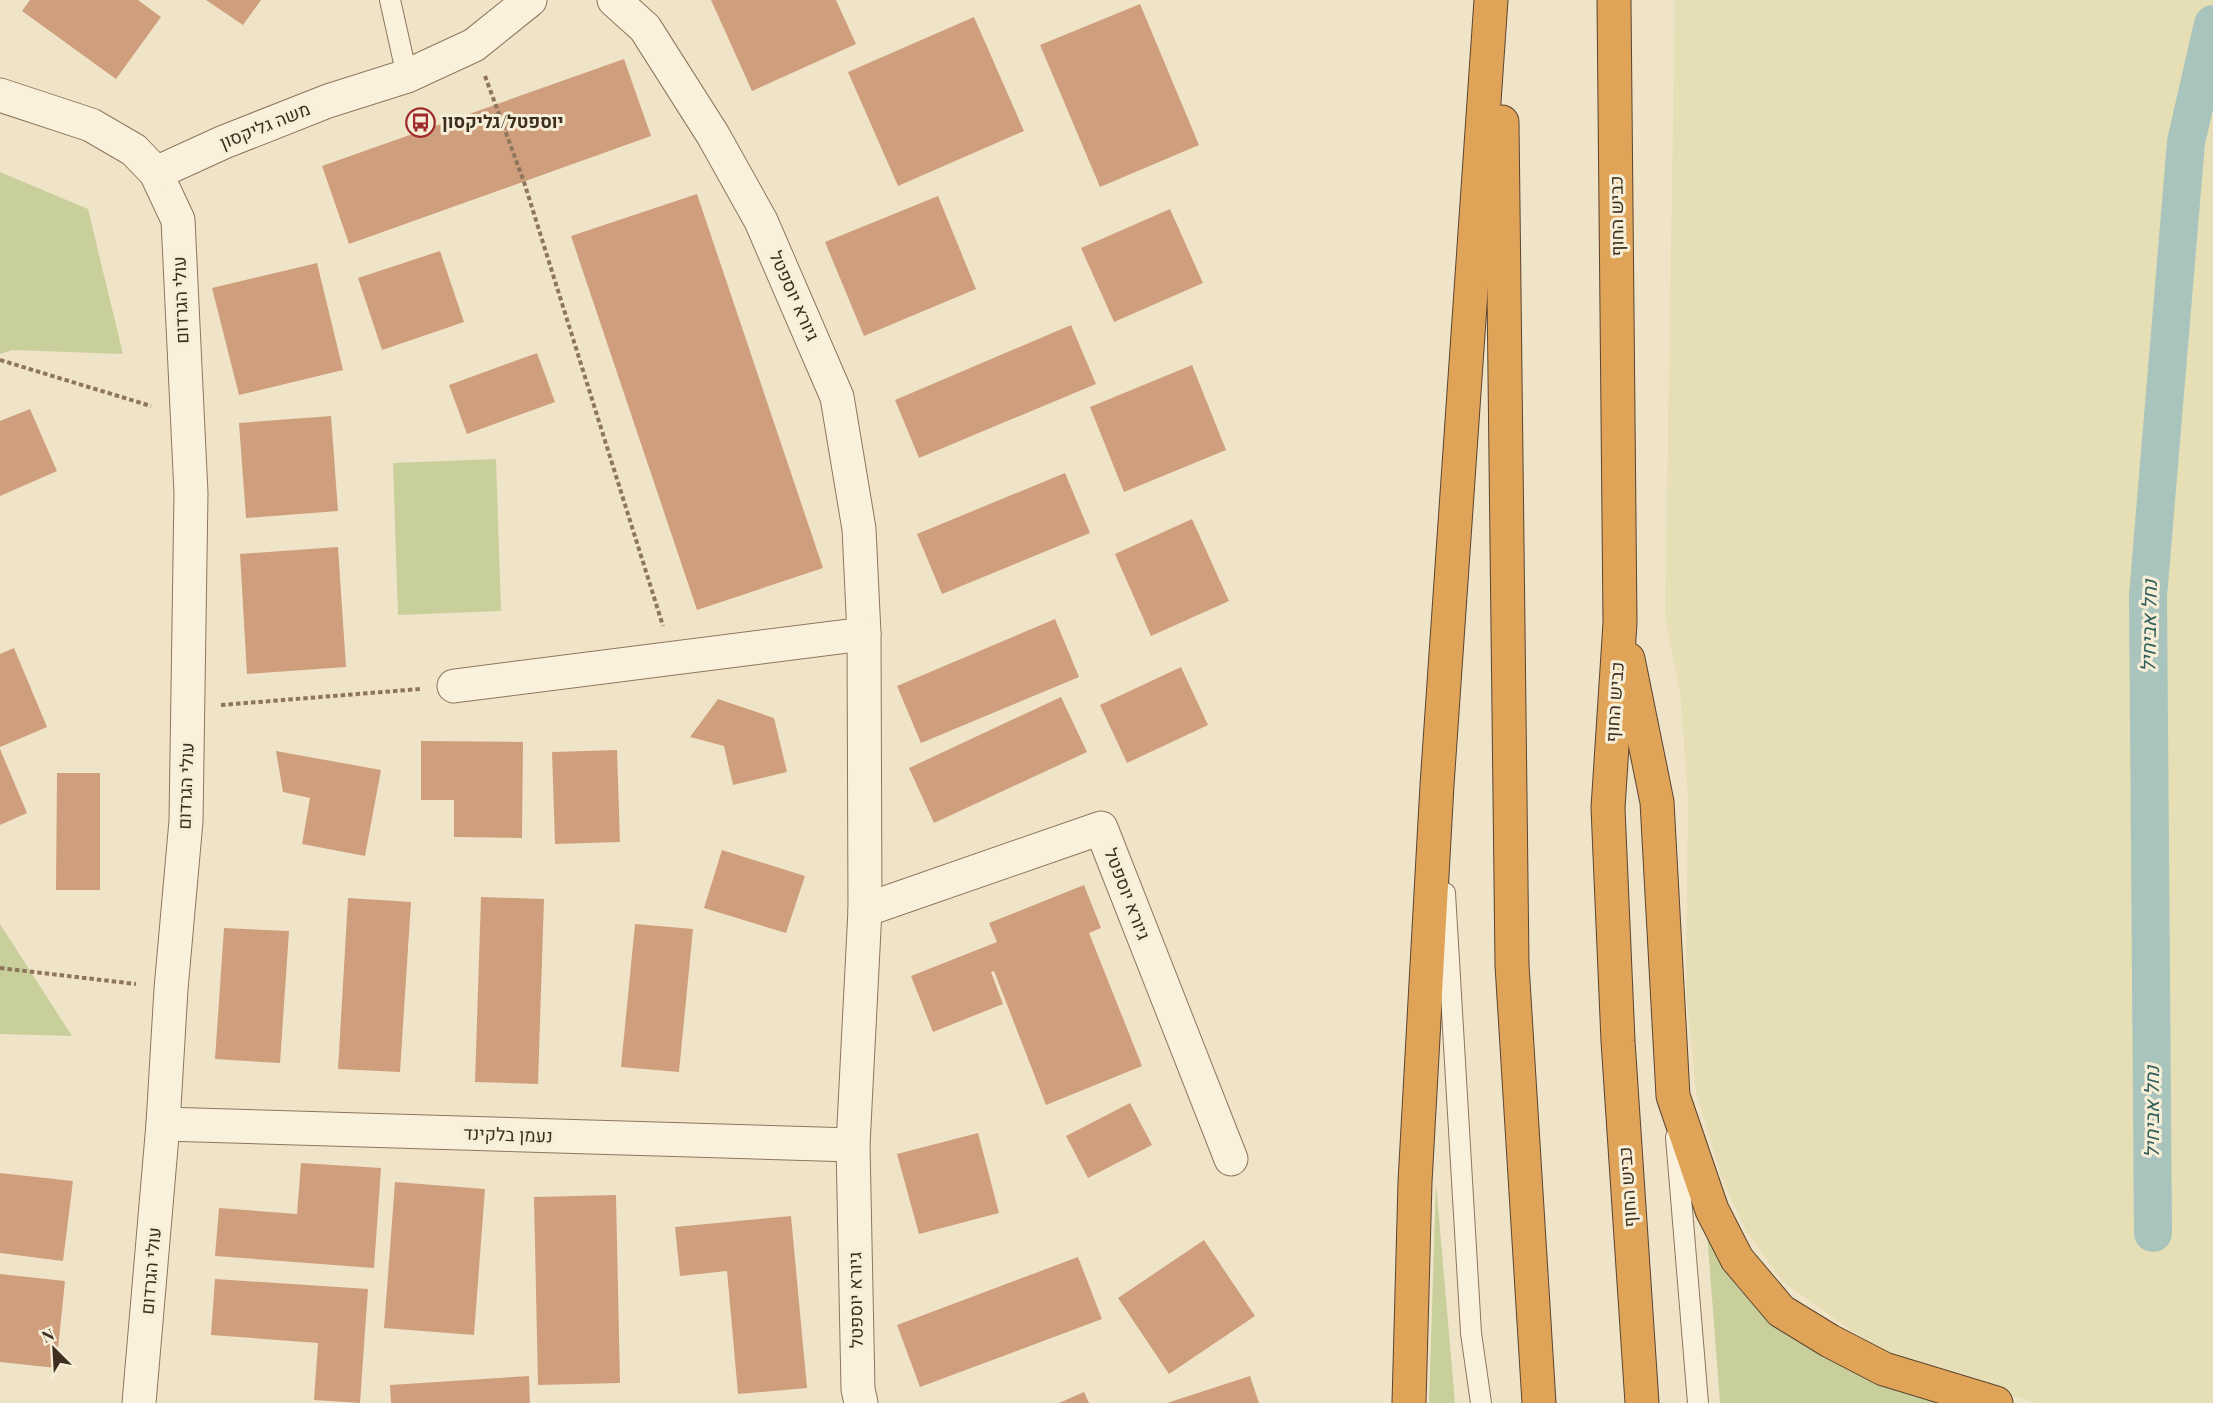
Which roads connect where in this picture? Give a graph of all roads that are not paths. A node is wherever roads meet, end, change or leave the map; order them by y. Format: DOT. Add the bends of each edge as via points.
graph roads {
  1 [pos="390,0"];
  2 [pos="530,0"];
  3 [pos="614,0"];
  4 [pos="1491,0"];
  5 [pos="1501,0"];
  6 [pos="1614,0"];
  7 [pos="407,76"];
  8 [pos="0,95"];
  9 [pos="156,173"];
  10 [pos="1620,623"];
  11 [pos="864,634"];
  12 [pos="454,686"];
  13 [pos="1438,777"];
  14 [pos="865,910"];
  15 [pos="1673,1096"];
  16 [pos="163,1124"];
  17 [pos="853,1145"];
  18 [pos="1231,1159"];
  19 [pos="139,1403"];
  20 [pos="861,1403"];
  21 [pos="1409,1403"];
  22 [pos="1481,1403"];
  23 [pos="1539,1403"];
  24 [pos="1642,1403"];
  25 [pos="1698,1403"];
  26 [pos="1996,1403"];
  1 -- 7 [label="lane"];
  2 -- 7 [label="street, משה גליקסון" via="474,45"];
  3 -- 11 [label="street, גיורא יוספטל" via="645,28 713,135 761,221 837,397 859,529"];
  4 -- 13 [label="highway"];
  5 -- 23 [label="highway" via="1512,965"];
  6 -- 10 [label="highway, כביש החוף"];
  7 -- 9 [label="street, משה גליקסון" via="328,101"];
  8 -- 9 [label="street" via="91,125 134,150"];
  9 -- 16 [label="street, עולי הגרדום" via="178,220 191,494 186,821"];
  10 -- 15 [label="highway" via="1657,802"];
  10 -- 24 [label="highway, כביש החוף" via="1608,808 1618,1041"];
  11 -- 12 [label="street"];
  11 -- 14 [label="street, גיורא יוספטל"];
  13 -- 21 [label="highway" via="1415,1182"];
  13 -- 22 [label="lane" via="1471,1333"];
  14 -- 17 [label="street, גיורא יוספטל"];
  14 -- 18 [label="street, גיורא יוספטל" via="1101,828"];
  15 -- 25 [label="lane"];
  15 -- 26 [label="highway" via="1712,1210 1737,1259 1781,1311 1884,1369"];
  16 -- 17 [label="street, נעמן בלקינד"];
  16 -- 19 [label="street, עולי הגרדום"];
  17 -- 20 [label="street, גיורא יוספטל"];
}
